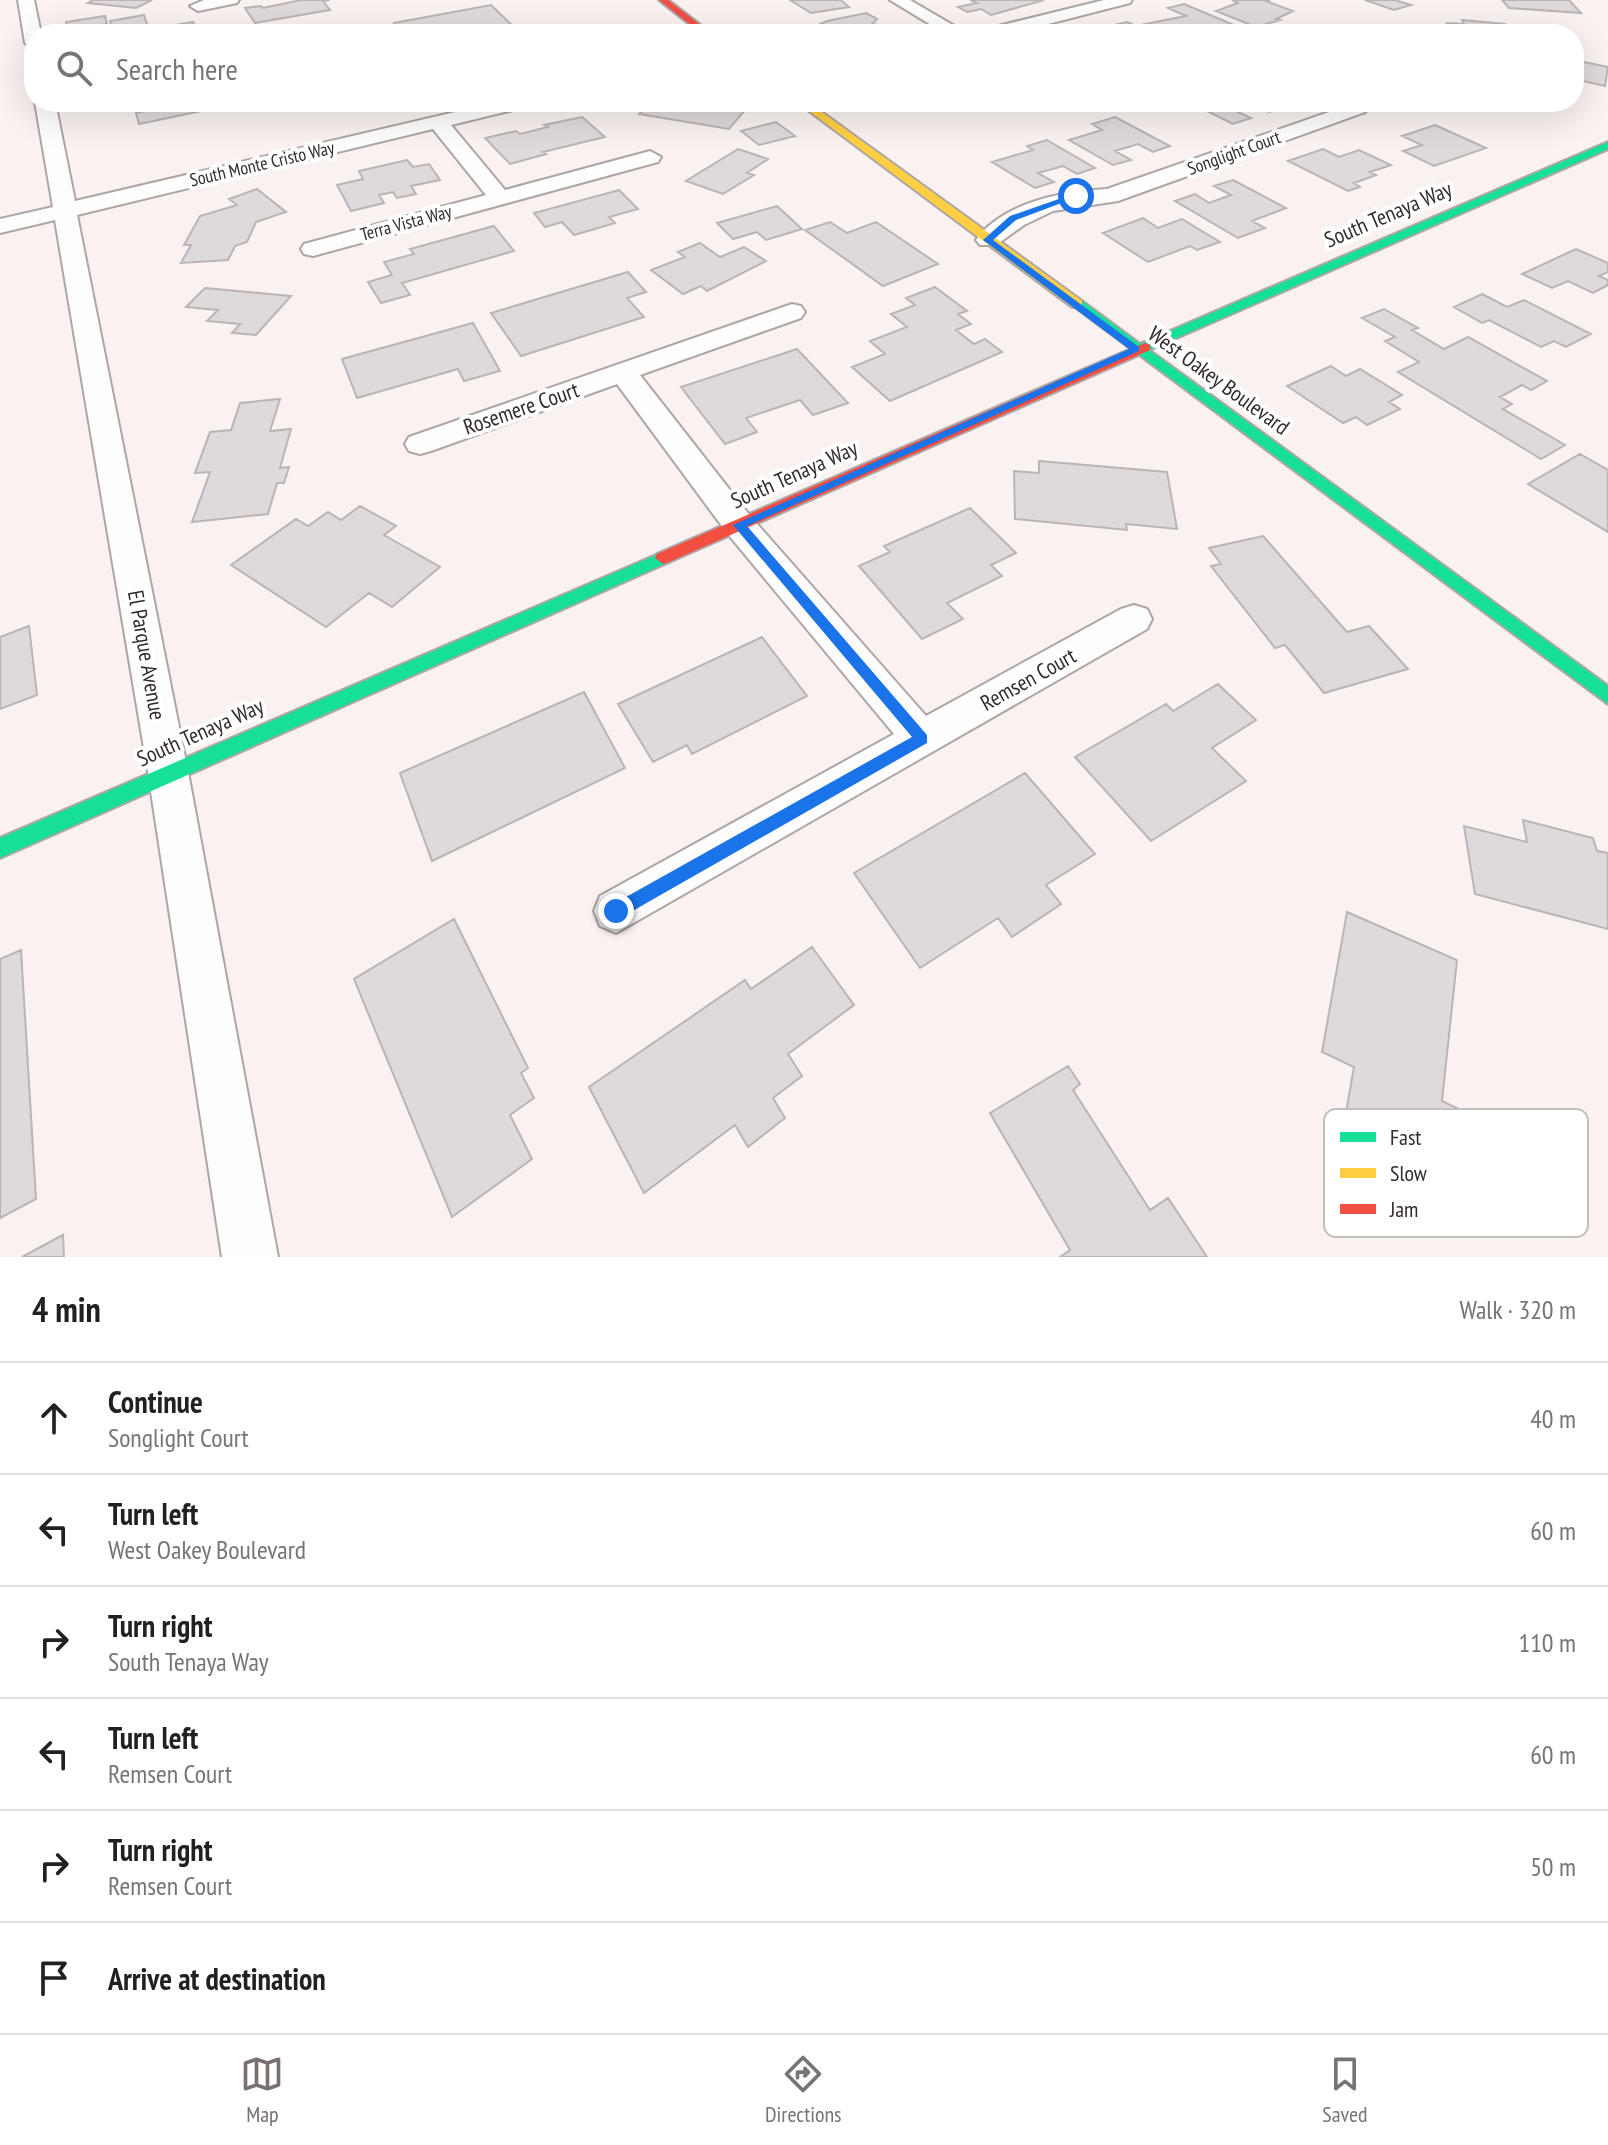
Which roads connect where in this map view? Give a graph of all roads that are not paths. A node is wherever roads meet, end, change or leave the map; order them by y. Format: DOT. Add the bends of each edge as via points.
graph roads {
  1 [pos="26,0"];
  2 [pos="231,0"];
  3 [pos="663,0"];
  4 [pos="898,0"];
  5 [pos="1124,0"];
  6 [pos="198,6"];
  7 [pos="30,24"];
  8 [pos="695,24"];
  9 [pos="941,24"];
  10 [pos="1028,24"];
  11 [pos="47,112"];
  12 [pos="480,112"];
  13 [pos="815,112"];
  14 [pos="1347,112"];
  15 [pos="438,122"];
  16 [pos="1608,145"];
  17 [pos="650,157"];
  18 [pos="500,198"];
  19 [pos="64,210"];
  20 [pos="0,226"];
  21 [pos="988,240"];
  22 [pos="313,249"];
  23 [pos="792,312"];
  24 [pos="1136,349"];
  25 [pos="623,372"];
  26 [pos="420,444"];
  27 [pos="739,525"];
  28 [pos="1134,619"];
  29 [pos="1608,696"];
  30 [pos="922,739"];
  31 [pos="168,772"];
  32 [pos="0,848"];
  33 [pos="616,911"];
  34 [pos="250,1257"];
  1 -- 7 [label="street"];
  2 -- 6 [label="street"];
  3 -- 8 [label="street"];
  4 -- 9 [label="street"];
  5 -- 10 [label="street"];
  11 -- 19 [label="street, El Parque Avenue"];
  12 -- 15 [label="street, South Monte Cristo Way"];
  13 -- 21 [label="street, West Oakey Boulevard"];
  14 -- 21 [label="street, Songlight Court" via="1110,196 1099,210 1037,233"];
  15 -- 18 [label="street"];
  15 -- 19 [label="street, South Monte Cristo Way"];
  16 -- 24 [label="street, South Tenaya Way"];
  17 -- 18 [label="street, Terra Vista Way"];
  18 -- 22 [label="street, Terra Vista Way"];
  19 -- 20 [label="street, South Monte Cristo Way"];
  19 -- 31 [label="street, El Parque Avenue"];
  21 -- 24 [label="street, West Oakey Boulevard"];
  23 -- 25 [label="street, Rosemere Court"];
  24 -- 27 [label="street, South Tenaya Way"];
  24 -- 29 [label="street, West Oakey Boulevard"];
  25 -- 26 [label="street, Rosemere Court"];
  25 -- 27 [label="street"];
  27 -- 30 [label="street"];
  27 -- 31 [label="street, South Tenaya Way"];
  28 -- 30 [label="street, Remsen Court"];
  30 -- 33 [label="street, Remsen Court"];
  31 -- 32 [label="street, South Tenaya Way"];
  31 -- 34 [label="street, El Parque Avenue"];
}
